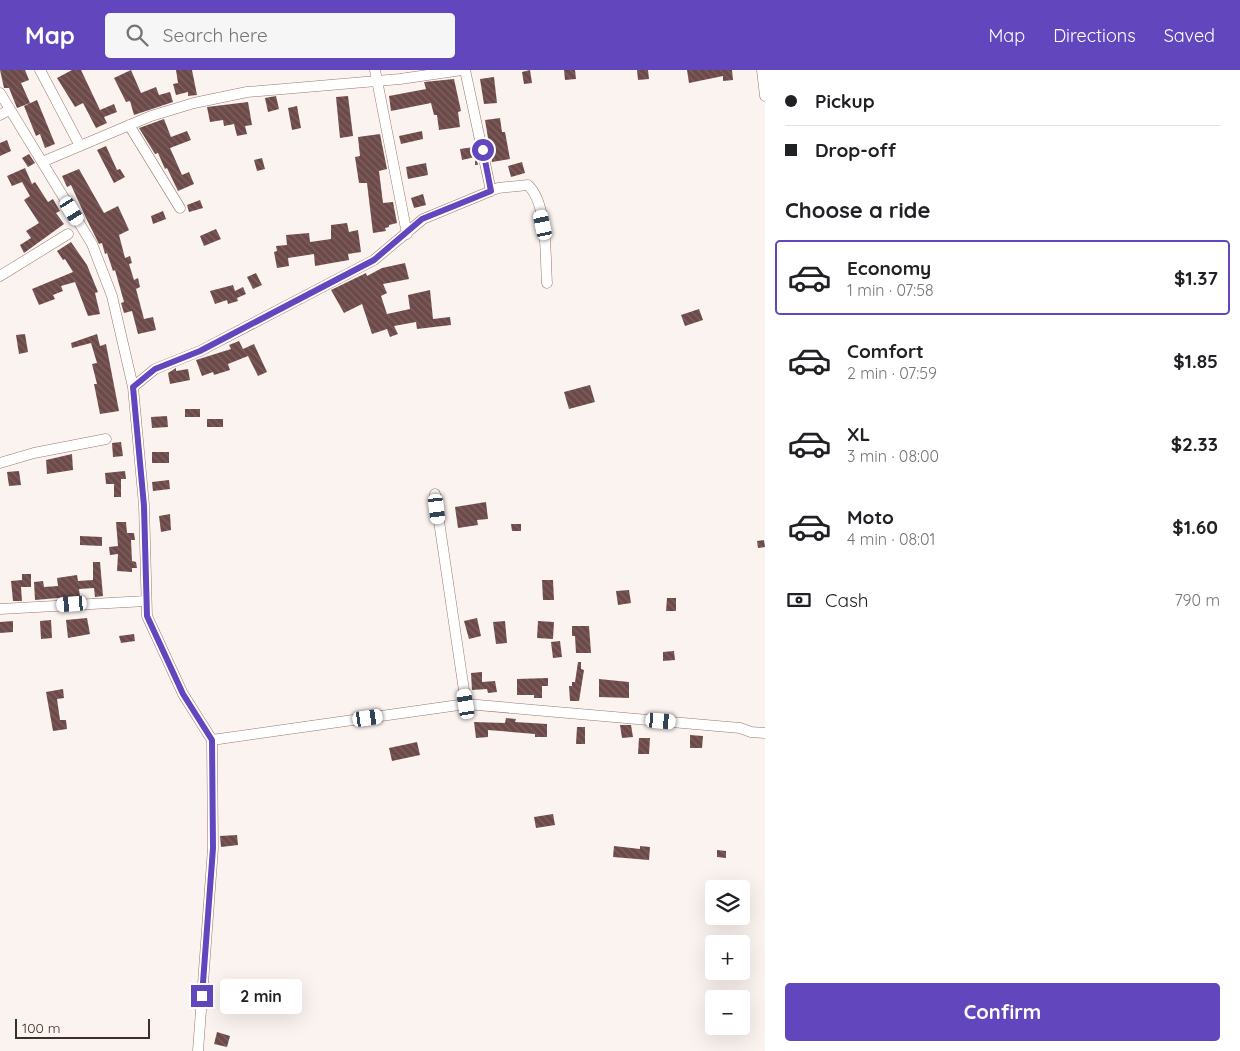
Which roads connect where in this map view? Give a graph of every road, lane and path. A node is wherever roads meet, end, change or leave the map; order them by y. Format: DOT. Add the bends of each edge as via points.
graph roads {
  1 [pos="40,70"];
  2 [pos="374,70"];
  3 [pos="464,70"];
  4 [pos="762,70"];
  5 [pos="376,81"];
  6 [pos="0,93"];
  7 [pos="765,96"];
  8 [pos="4,112"];
  9 [pos="129,125"];
  10 [pos="79,144"];
  11 [pos="42,162"];
  12 [pos="491,191"];
  13 [pos="180,208"];
  14 [pos="68,234"];
  15 [pos="407,234"];
  16 [pos="0,276"];
  17 [pos="547,283"];
  18 [pos="133,387"];
  19 [pos="106,439"];
  20 [pos="0,463"];
  21 [pos="435,494"];
  22 [pos="146,601"];
  23 [pos="0,609"];
  24 [pos="466,704"];
  25 [pos="765,733"];
  26 [pos="212,740"];
  27 [pos="198,1051"];
  1 -- 10 [label="street"];
  2 -- 5 [label="street"];
  3 -- 5 [label="street"];
  3 -- 12 [label="street"];
  4 -- 7 [label="street"];
  5 -- 9 [label="street" via="247,92 194,103"];
  5 -- 15 [label="street"];
  6 -- 8 [label="street"];
  8 -- 11 [label="street"];
  9 -- 10 [label="street"];
  9 -- 13 [label="street"];
  10 -- 11 [label="street"];
  11 -- 18 [label="street" via="92,244 112,296"];
  12 -- 15 [label="street" via="422,219"];
  12 -- 17 [label="street" via="528,184 536,192 543,225"];
  14 -- 16 [label="street"];
  15 -- 18 [label="street" via="374,260 209,346 155,369"];
  18 -- 22 [label="street" via="144,506"];
  19 -- 20 [label="street"];
  21 -- 24 [label="street"];
  22 -- 23 [label="street"];
  22 -- 26 [label="street" via="147,616 183,694"];
  24 -- 25 [label="street" via="740,728"];
  24 -- 26 [label="street"];
  26 -- 27 [label="street" via="213,848"];
}
